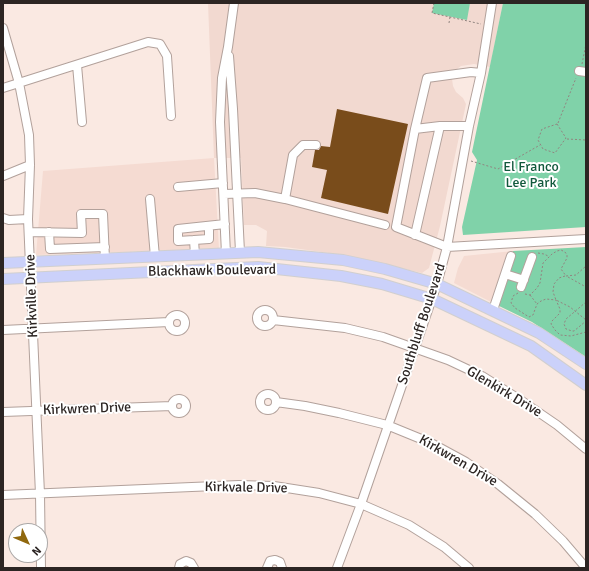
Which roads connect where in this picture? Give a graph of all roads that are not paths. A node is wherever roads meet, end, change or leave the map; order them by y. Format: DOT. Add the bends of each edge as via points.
graph roads {
  1 [pos="234,3"];
  2 [pos="492,3"];
  3 [pos="3,28"];
  4 [pos="228,47"];
  5 [pos="77,65"];
  6 [pos="481,73"];
  7 [pos="19,83"];
  8 [pos="3,88"];
  9 [pos="171,116"];
  10 [pos="82,122"];
  11 [pos="440,126"];
  12 [pos="469,126"];
  13 [pos="415,129"];
  14 [pos="316,145"];
  15 [pos="30,165"];
  16 [pos="3,176"];
  17 [pos="223,183"];
  18 [pos="178,187"];
  19 [pos="224,194"];
  20 [pos="237,194"];
  21 [pos="150,199"];
  22 [pos="285,199"];
  23 [pos="3,218"];
  24 [pos="28,219"];
  25 [pos="225,224"];
  26 [pos="385,225"];
  27 [pos="209,226"];
  28 [pos="29,232"];
  29 [pos="49,232"];
  30 [pos="415,235"];
  31 [pos="586,239"];
  32 [pos="194,240"];
  33 [pos="105,247"];
  34 [pos="447,247"];
  35 [pos="64,248"];
  36 [pos="240,252"];
  37 [pos="226,254"];
  38 [pos="195,255"];
  39 [pos="511,256"];
  40 [pos="155,257"];
  41 [pos="532,257"];
  42 [pos="105,259"];
  43 [pos="65,260"];
  44 [pos="30,262"];
  45 [pos="3,264"];
  46 [pos="234,268"];
  47 [pos="385,269"];
  48 [pos="505,274"];
  49 [pos="30,277"];
  50 [pos="3,279"];
  51 [pos="382,284"];
  52 [pos="437,284"];
  53 [pos="432,299"];
  54 [pos="493,310"];
  55 [pos="274,320"];
  56 [pos="168,322"];
  57 [pos="33,329"];
  58 [pos="3,330"];
  59 [pos="539,333"];
  60 [pos="530,346"];
  61 [pos="415,348"];
  62 [pos="586,364"];
  63 [pos="586,385"];
  64 [pos="276,402"];
  65 [pos="172,406"];
  66 [pos="35,411"];
  67 [pos="3,412"];
  68 [pos="387,425"];
  69 [pos="586,449"];
  70 [pos="40,494"];
  71 [pos="3,495"];
  72 [pos="360,504"];
  73 [pos="41,568"];
  74 [pos="179,568"];
  75 [pos="194,568"];
  76 [pos="267,568"];
  77 [pos="282,568"];
  78 [pos="336,568"];
  79 [pos="469,568"];
  80 [pos="586,568"];
  1 -- 4 [label="street"];
  2 -- 6 [label="street, Southbluff Boulevard"];
  3 -- 7 [label="street, Kirkville Drive"];
  4 -- 17 [label="street" via="222,78 220,122"];
  4 -- 20 [label="street"];
  5 -- 7 [label="street"];
  5 -- 9 [label="street" via="148,42 160,44 167,56"];
  5 -- 10 [label="street"];
  6 -- 12 [label="street, Southbluff Boulevard"];
  6 -- 13 [label="street" via="427,78"];
  7 -- 8 [label="street"];
  7 -- 15 [label="street, Kirkville Drive" via="28,135"];
  11 -- 12 [label="street"];
  11 -- 13 [label="street"];
  11 -- 30 [label="street"];
  12 -- 34 [label="street, Southbluff Boulevard"];
  13 -- 30 [label="street" via="396,227"];
  14 -- 22 [label="street" via="303,144 293,155"];
  15 -- 16 [label="street"];
  15 -- 24 [label="street, Kirkville Drive"];
  17 -- 18 [label="street"];
  17 -- 19 [label="street"];
  19 -- 20 [label="street"];
  19 -- 25 [label="street"];
  20 -- 22 [label="street" via="255,193"];
  20 -- 36 [label="street"];
  21 -- 40 [label="street"];
  22 -- 26 [label="street"];
  23 -- 24 [label="street"];
  24 -- 28 [label="street, Kirkville Drive"];
  25 -- 27 [label="street"];
  25 -- 37 [label="street"];
  27 -- 32 [label="street" via="209,239"];
  27 -- 32 [label="street" via="178,229 178,241"];
  28 -- 29 [label="street"];
  28 -- 44 [label="street, Kirkville Drive"];
  29 -- 33 [label="street" via="82,233 81,214 103,214"];
  29 -- 35 [label="street" via="50,249"];
  30 -- 34 [label="street"];
  31 -- 34 [label="street"];
  32 -- 38 [label="street"];
  33 -- 35 [label="street"];
  33 -- 42 [label="street"];
  34 -- 52 [label="street, Southbluff Boulevard"];
  35 -- 43 [label="street"];
  36 -- 37 [label="main road, Blackhawk Boulevard"];
  36 -- 46 [label="main road"];
  36 -- 47 [label="main road, Blackhawk Boulevard" via="272,252 343,260"];
  37 -- 38 [label="main road, Blackhawk Boulevard"];
  37 -- 46 [label="main road"];
  38 -- 40 [label="main road, Blackhawk Boulevard"];
  39 -- 48 [label="street"];
  40 -- 42 [label="main road, Blackhawk Boulevard"];
  41 -- 48 [label="street" via="522,289"];
  42 -- 43 [label="main road, Blackhawk Boulevard"];
  43 -- 44 [label="main road, Blackhawk Boulevard"];
  44 -- 45 [label="main road, Blackhawk Boulevard"];
  44 -- 49 [label="street, Kirkville Drive"];
  46 -- 49 [label="main road, Blackhawk Boulevard"];
  46 -- 51 [label="main road, Blackhawk Boulevard" via="278,269 341,276"];
  47 -- 51 [label="main road"];
  47 -- 52 [label="main road, Blackhawk Boulevard"];
  48 -- 54 [label="street"];
  49 -- 50 [label="main road, Blackhawk Boulevard"];
  49 -- 57 [label="street, Kirkville Drive"];
  51 -- 53 [label="main road, Blackhawk Boulevard"];
  52 -- 53 [label="street, Southbluff Boulevard"];
  52 -- 54 [label="main road, Blackhawk Boulevard"];
  53 -- 60 [label="main road, Blackhawk Boulevard"];
  53 -- 61 [label="street, Southbluff Boulevard"];
  54 -- 59 [label="main road, Blackhawk Boulevard"];
  55 -- 61 [label="street, Glenkirk Drive" via="345,328"];
  56 -- 57 [label="street"];
  57 -- 58 [label="street"];
  57 -- 66 [label="street, Kirkville Drive"];
  59 -- 60 [label="main road"];
  59 -- 62 [label="main road, Blackhawk Boulevard"];
  60 -- 63 [label="main road, Blackhawk Boulevard"];
  61 -- 68 [label="street, Southbluff Boulevard"];
  61 -- 69 [label="street, Glenkirk Drive" via="482,376 557,425"];
  64 -- 68 [label="street, Kirkwren Drive" via="339,413"];
  65 -- 66 [label="street, Kirkwren Drive"];
  66 -- 67 [label="street, Kirkwren Drive"];
  66 -- 70 [label="street, Kirkville Drive"];
  68 -- 72 [label="street, Southbluff Boulevard"];
  68 -- 80 [label="street, Kirkwren Drive" via="431,443 466,462 498,484 535,514"];
  70 -- 71 [label="street, Kirkvale Drive"];
  70 -- 72 [label="street, Kirkvale Drive" via="239,485 274,486 319,493"];
  70 -- 73 [label="street, Kirkville Drive"];
  72 -- 78 [label="street, Southbluff Boulevard"];
  72 -- 79 [label="street, Kirkvale Drive" via="410,525 444,547"];
  74 -- 75 [label="street" via="180,564 186,561"];
  76 -- 77 [label="street" via="268,563 275,560 280,562"];
}
